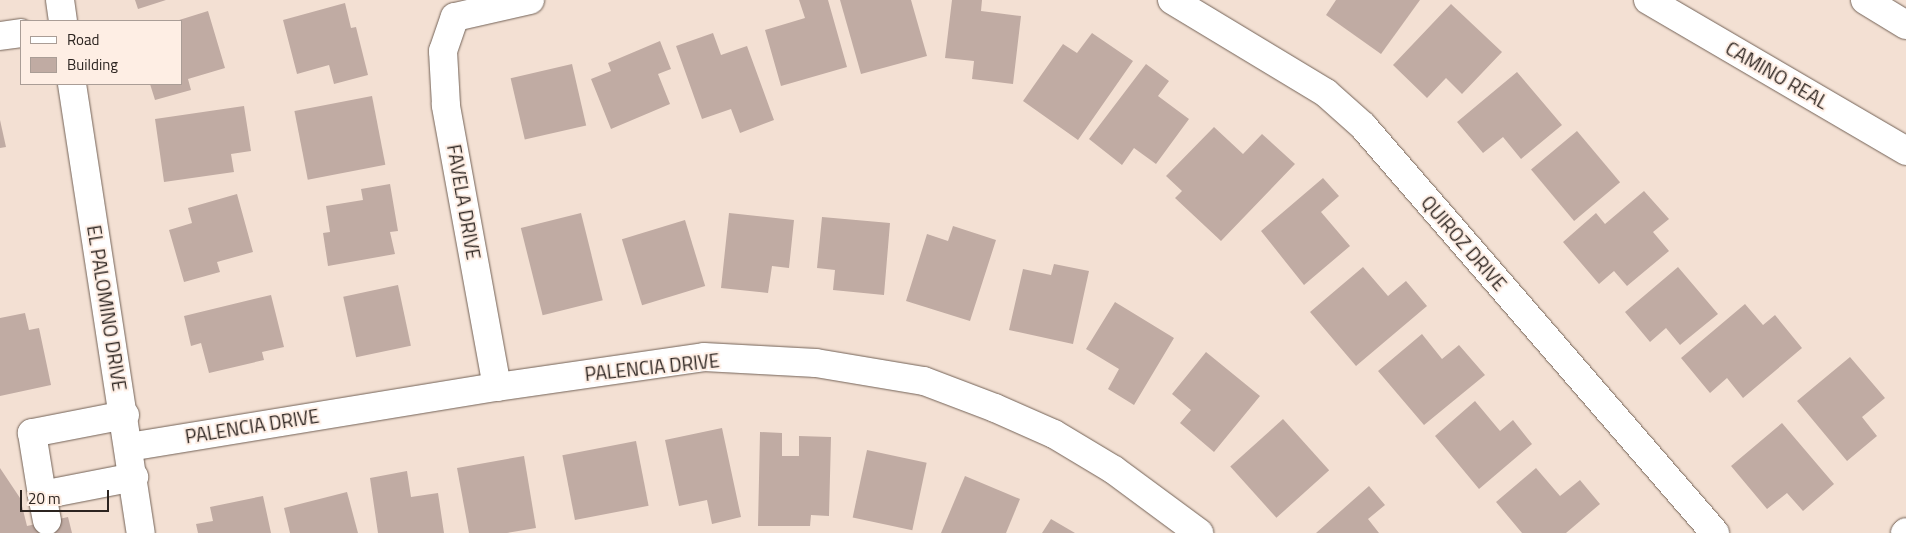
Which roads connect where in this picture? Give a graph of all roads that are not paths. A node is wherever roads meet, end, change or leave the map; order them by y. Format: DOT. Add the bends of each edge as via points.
graph roads {
  1 [pos="60,0"];
  2 [pos="530,0"];
  3 [pos="1172,0"];
  4 [pos="1648,0"];
  5 [pos="1865,0"];
  6 [pos="63,20"];
  7 [pos="1906,24"];
  8 [pos="20,33"];
  9 [pos="0,36"];
  10 [pos="72,85"];
  11 [pos="1906,151"];
  12 [pos="497,387"];
  13 [pos="125,414"];
  14 [pos="129,447"];
  15 [pos="134,477"];
  16 [pos="141,533"];
  17 [pos="1199,533"];
  18 [pos="1716,533"];
  1 -- 6 [label="street"];
  2 -- 12 [label="street, FAVELA DRIVE" via="455,17 443,51 446,105"];
  3 -- 18 [label="street, QUIROZ DRIVE" via="1326,93 1363,126"];
  4 -- 11 [label="street, CAMINO REAL"];
  5 -- 7 [label="street"];
  8 -- 9 [label="street"];
  10 -- 13 [label="street, EL PALOMINO DRIVE"];
  12 -- 14 [label="street, PALENCIA DRIVE"];
  12 -- 17 [label="street, PALENCIA DRIVE" via="704,358 816,363 924,381 1054,434 1114,470"];
  13 -- 14 [label="street, EL PALOMINO DRIVE"];
  13 -- 15 [label="street" via="32,433 45,508"];
  14 -- 15 [label="street, EL PALOMINO DRIVE"];
  15 -- 16 [label="street, EL PALOMINO DRIVE"];
}
